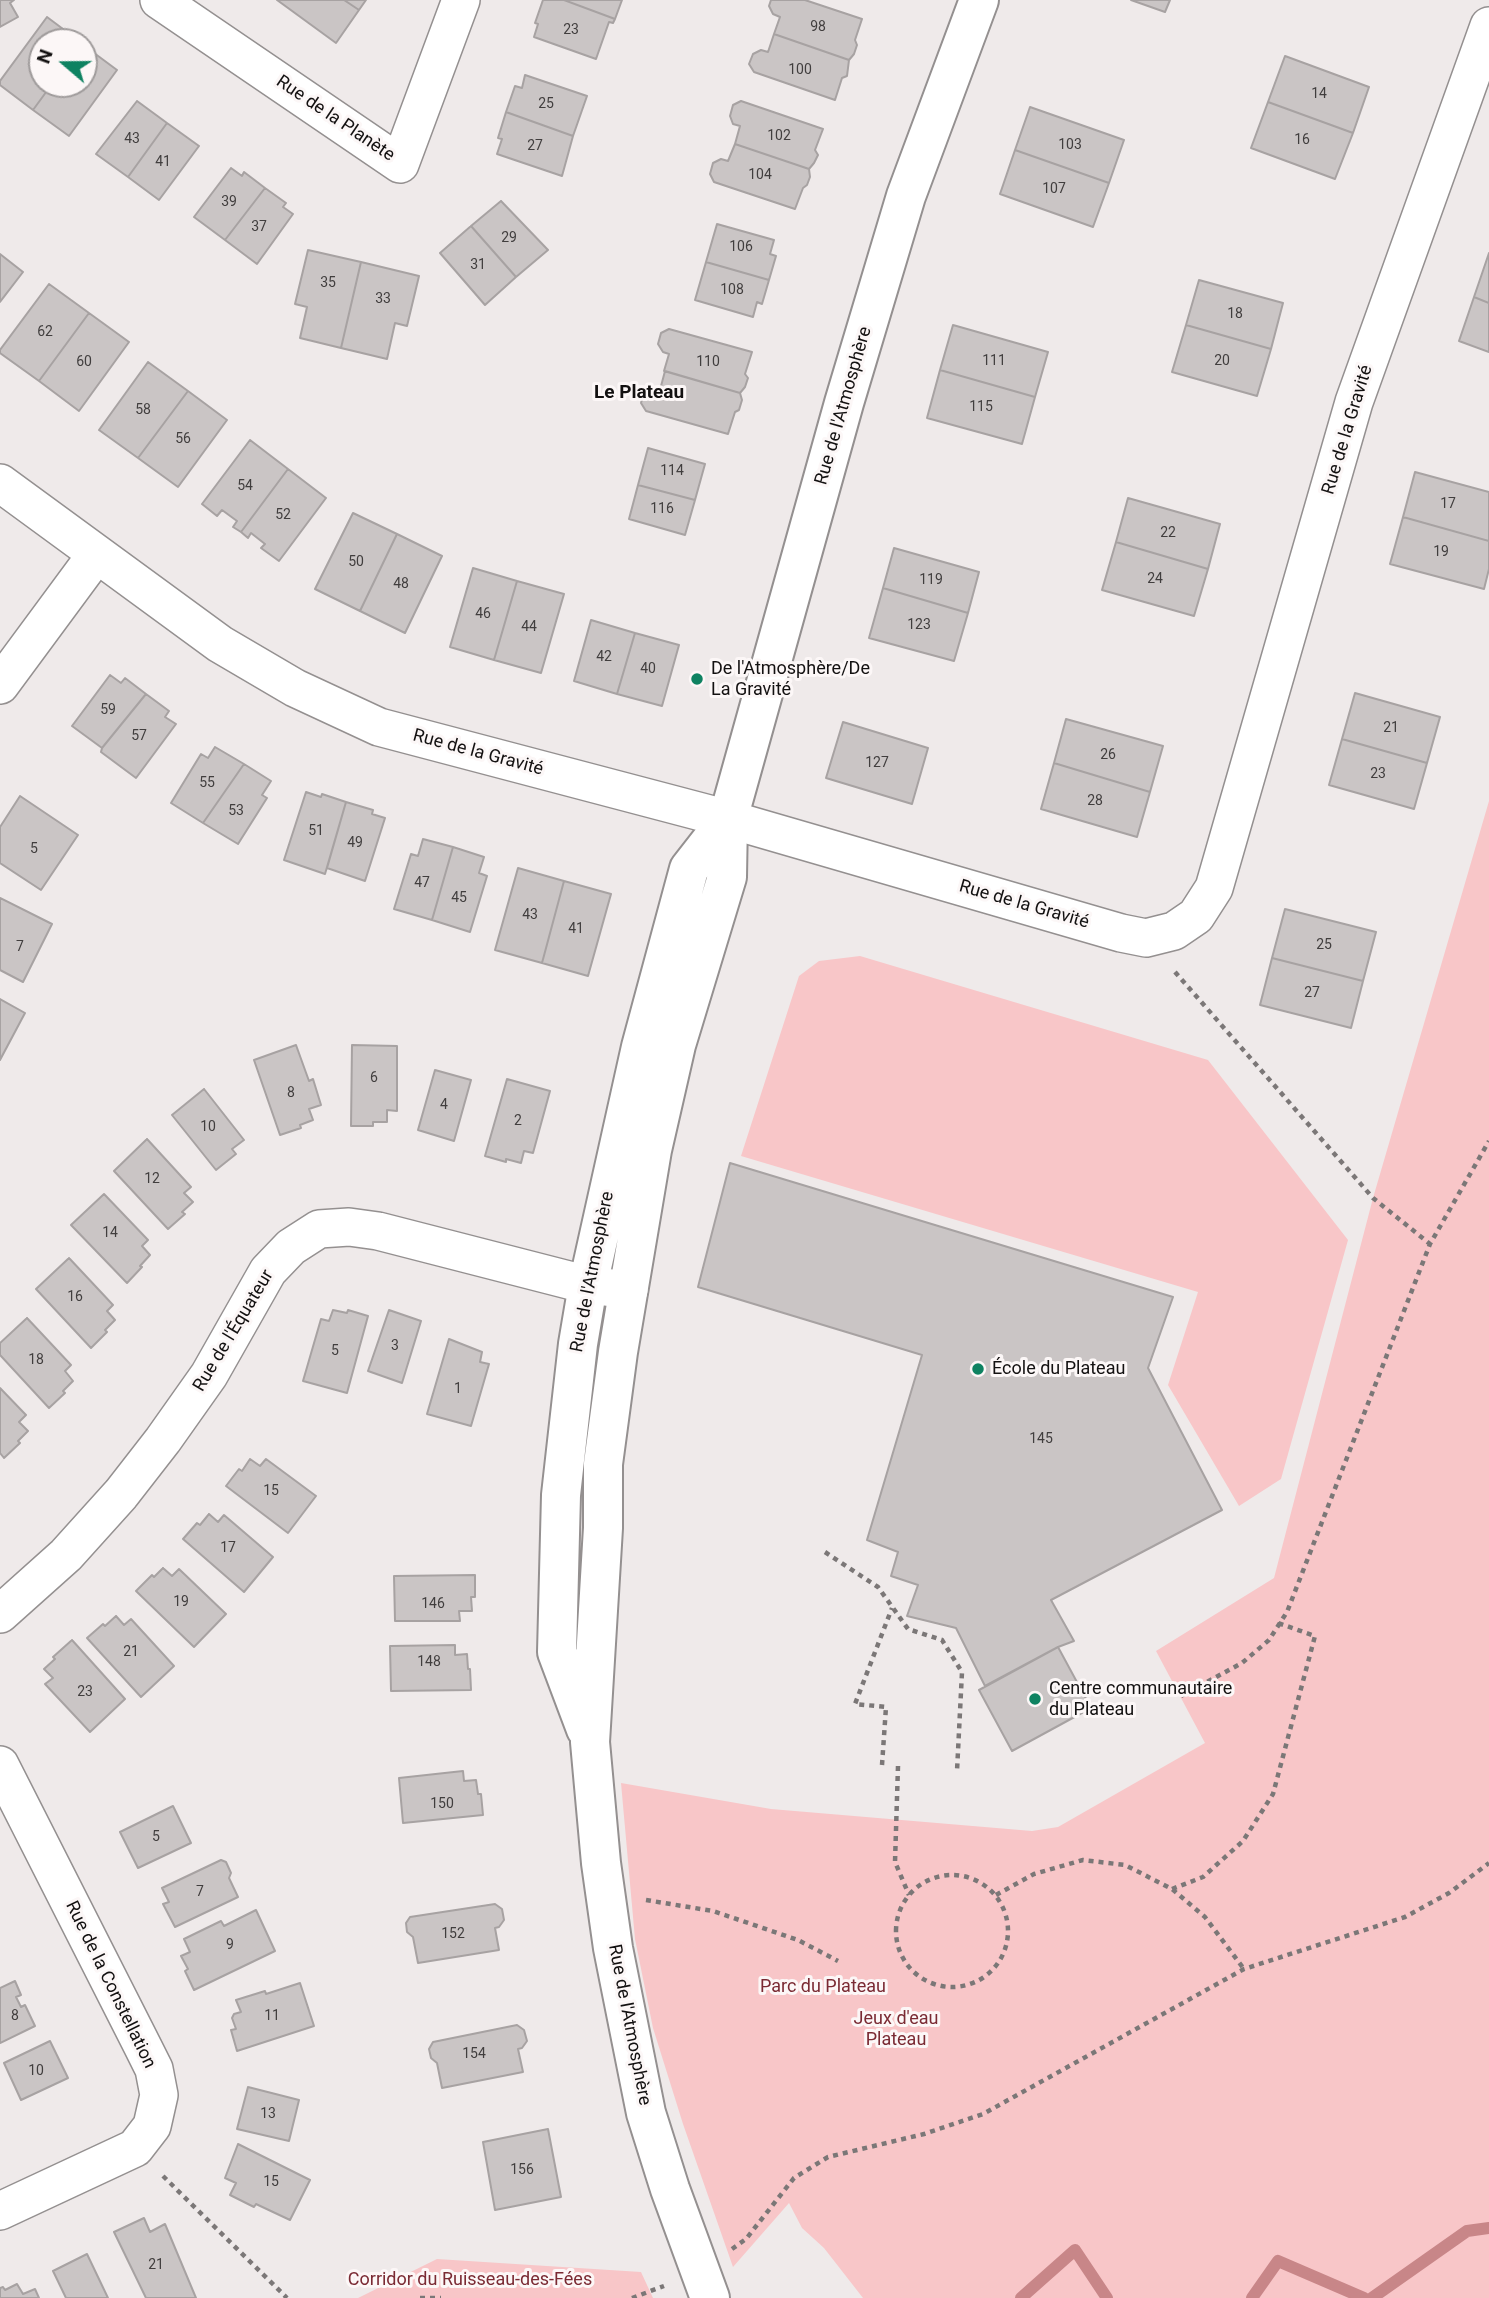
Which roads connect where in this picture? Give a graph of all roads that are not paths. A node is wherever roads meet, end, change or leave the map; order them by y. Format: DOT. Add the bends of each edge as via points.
graph roads {
  1 [pos="159,0"];
  2 [pos="461,0"];
  3 [pos="979,0"];
  4 [pos="1489,26"];
  5 [pos="0,483"];
  6 [pos="96,555"];
  7 [pos="0,685"];
  8 [pos="728,819"];
  9 [pos="587,1285"];
  10 [pos="629,1290"];
  11 [pos="0,1614"];
  12 [pos="590,1742"];
  13 [pos="0,1765"];
  14 [pos="0,2211"];
  15 [pos="705,2285"];
  1 -- 2 [label="street, Rue de la Planète" via="400,164"];
  3 -- 8 [label="street, Rue de l'Atmosphère" via="906,196"];
  4 -- 8 [label="street, Rue de la Gravité" via="1354,402 1214,888 1196,916 1174,931 1146,938"];
  5 -- 6 [label="street, Rue de la Gravité"];
  6 -- 7 [label="street"];
  6 -- 8 [label="street, Rue de la Gravité" via="220,644 295,688 379,727"];
  8 -- 9 [label="street, Rue de l'Atmosphère" via="689,869 641,1047"];
  8 -- 10 [label="street, Rue de l'Atmosphère" via="727,877 673,1058"];
  9 -- 10 [label="street, Rue de l'Équateur"];
  9 -- 11 [label="street, Rue de l'Équateur" via="378,1231 319,1229 290,1247 268,1271 209,1375 121,1494 66,1555"];
  9 -- 12 [label="street, Rue de l'Atmosphère" via="561,1495 557,1652"];
  10 -- 12 [label="street, Rue de l'Atmosphère" via="603,1464 603,1541"];
  12 -- 15 [label="street, Rue de l'Atmosphère" via="607,1903 629,2034 646,2113"];
  13 -- 14 [label="street, Rue de la Constellation" via="154,2069 159,2095 152,2126 135,2148"];
}
